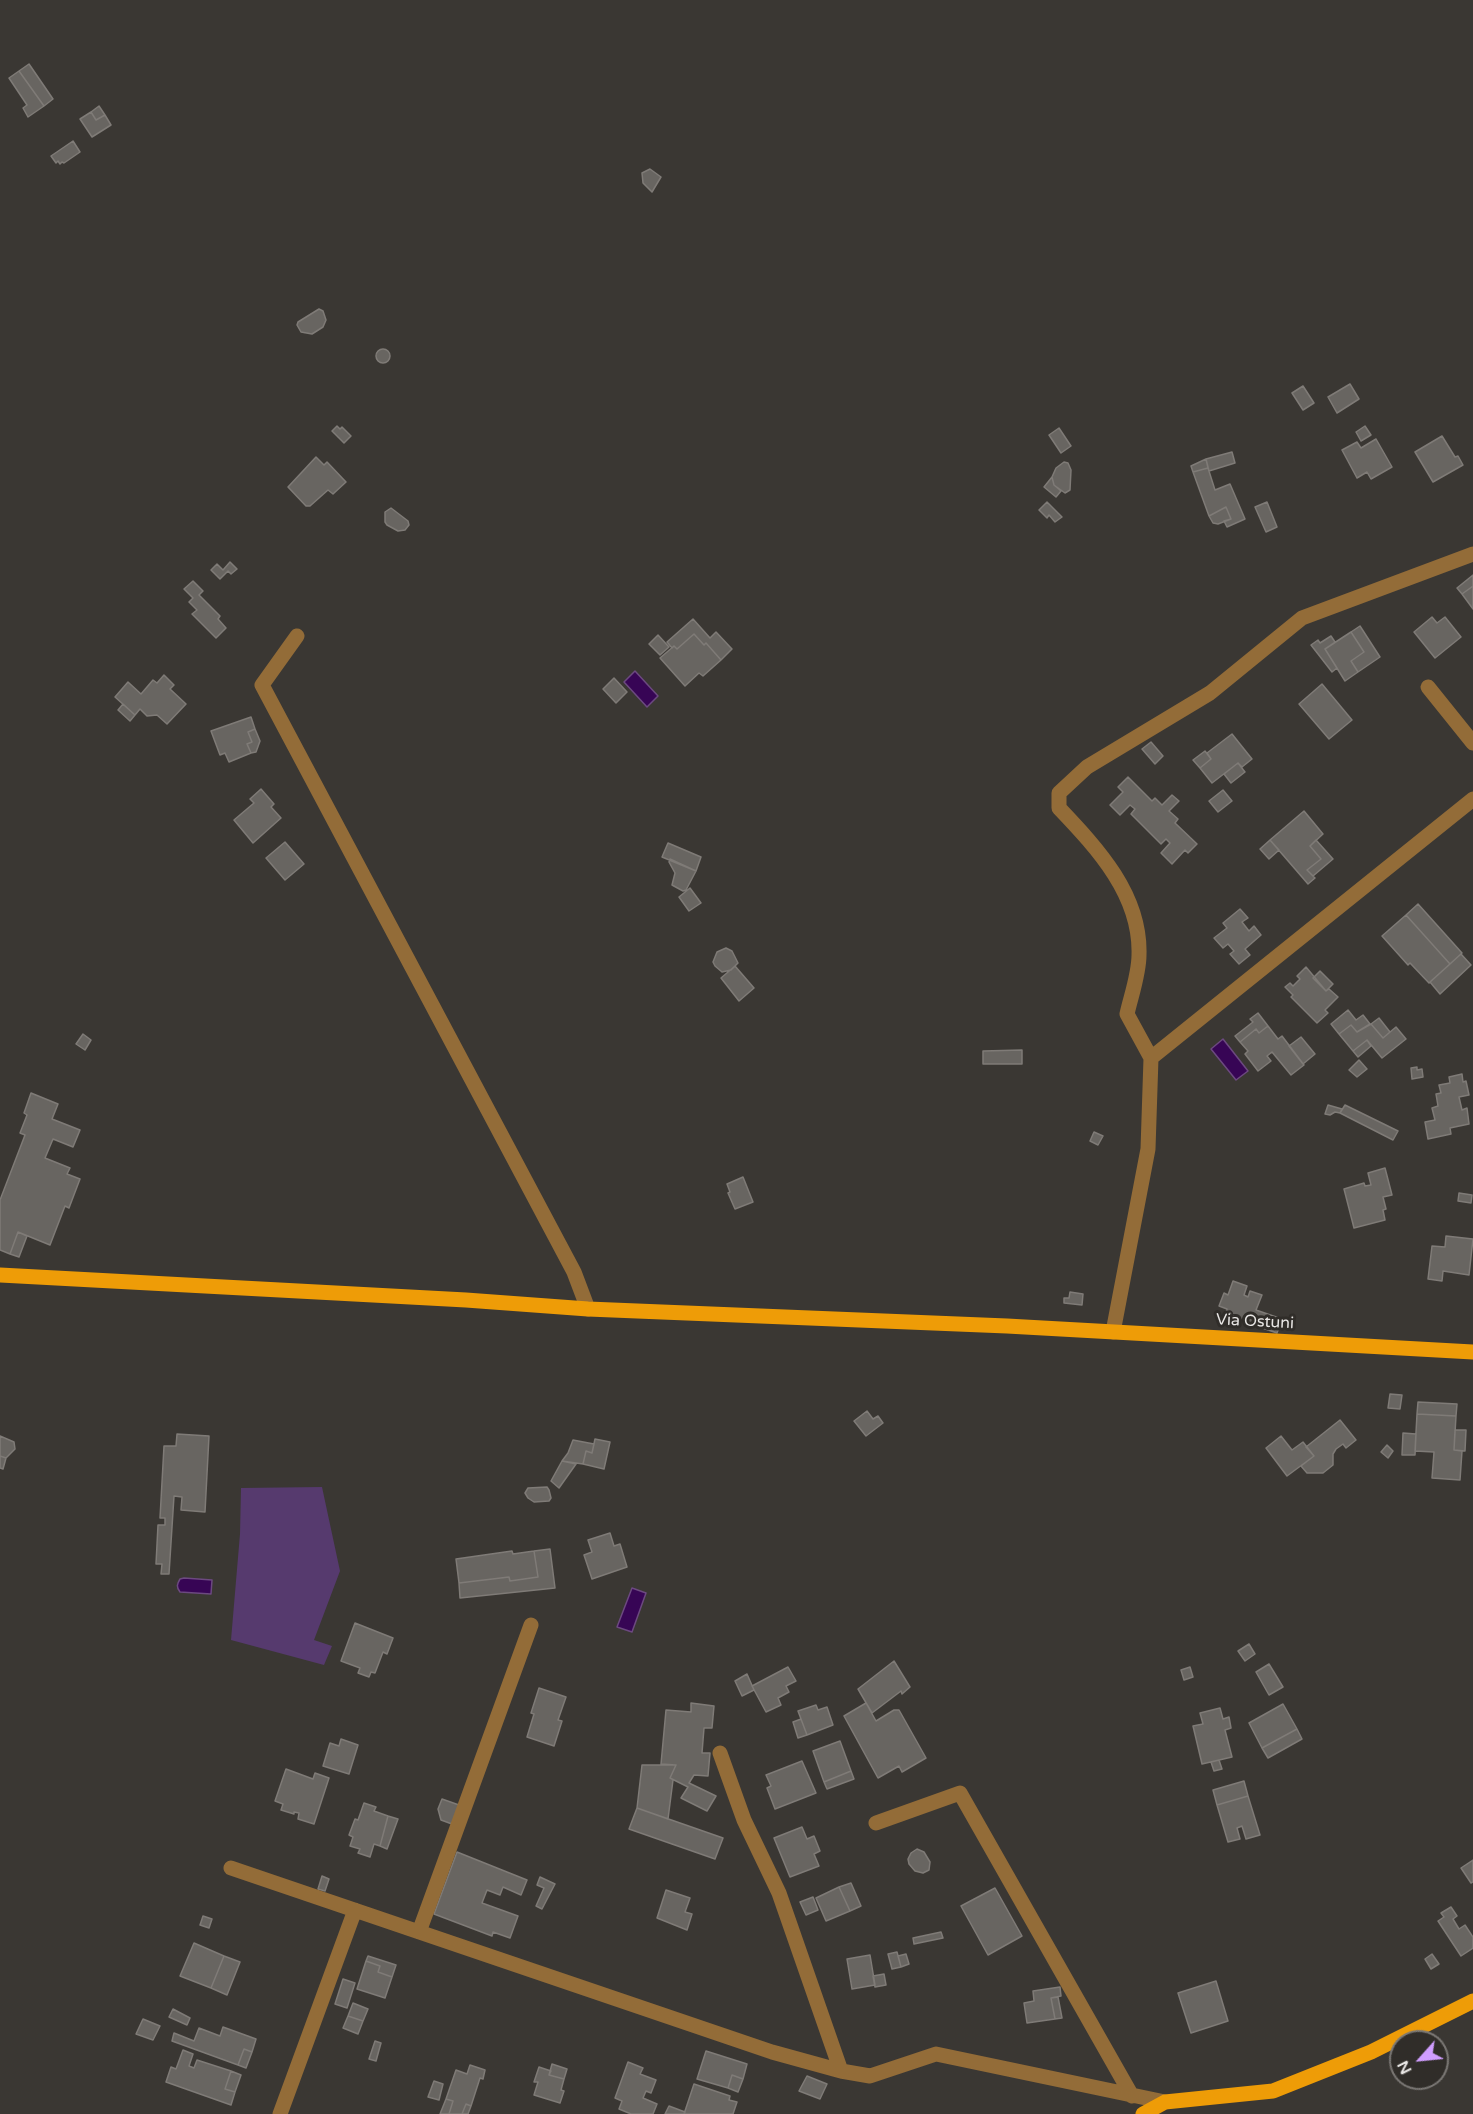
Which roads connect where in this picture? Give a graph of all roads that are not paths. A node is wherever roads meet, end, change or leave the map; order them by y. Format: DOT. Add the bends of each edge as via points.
graph roads {
  1 [pos="1473,554"];
  2 [pos="297,636"];
  3 [pos="1428,687"];
  4 [pos="1473,743"];
  5 [pos="1473,799"];
  6 [pos="1151,1058"];
  7 [pos="0,1275"];
  8 [pos="588,1309"];
  9 [pos="1113,1332"];
  10 [pos="1473,1352"];
  11 [pos="531,1625"];
  12 [pos="720,1753"];
  13 [pos="876,1822"];
  14 [pos="231,1868"];
  15 [pos="355,1910"];
  16 [pos="420,1932"];
  17 [pos="1473,2001"];
  18 [pos="841,2071"];
  19 [pos="1132,2096"];
  20 [pos="1164,2102"];
  21 [pos="280,2114"];
  22 [pos="1143,2114"];
  1 -- 6 [label="street" via="1302,618 1210,693 1087,767 1059,793 1059,808 1122,885 1137,925 1139,957 1127,1014"];
  2 -- 8 [label="street" via="261,685 574,1272"];
  3 -- 4 [label="street"];
  5 -- 6 [label="street"];
  6 -- 9 [label="street" via="1148,1149"];
  7 -- 8 [label="main road, Via Ostuni"];
  8 -- 9 [label="main road, Via Ostuni"];
  9 -- 10 [label="main road, Via Ostuni"];
  11 -- 16 [label="street"];
  12 -- 18 [label="street" via="744,1820 779,1893"];
  13 -- 19 [label="street" via="960,1793"];
  14 -- 15 [label="street"];
  15 -- 16 [label="street"];
  15 -- 21 [label="street"];
  16 -- 18 [label="street" via="772,2052"];
  17 -- 20 [label="main road" via="1371,2052 1274,2091"];
  18 -- 19 [label="street" via="870,2076 936,2054"];
  19 -- 20 [label="street"];
  20 -- 22 [label="main road"];
}
